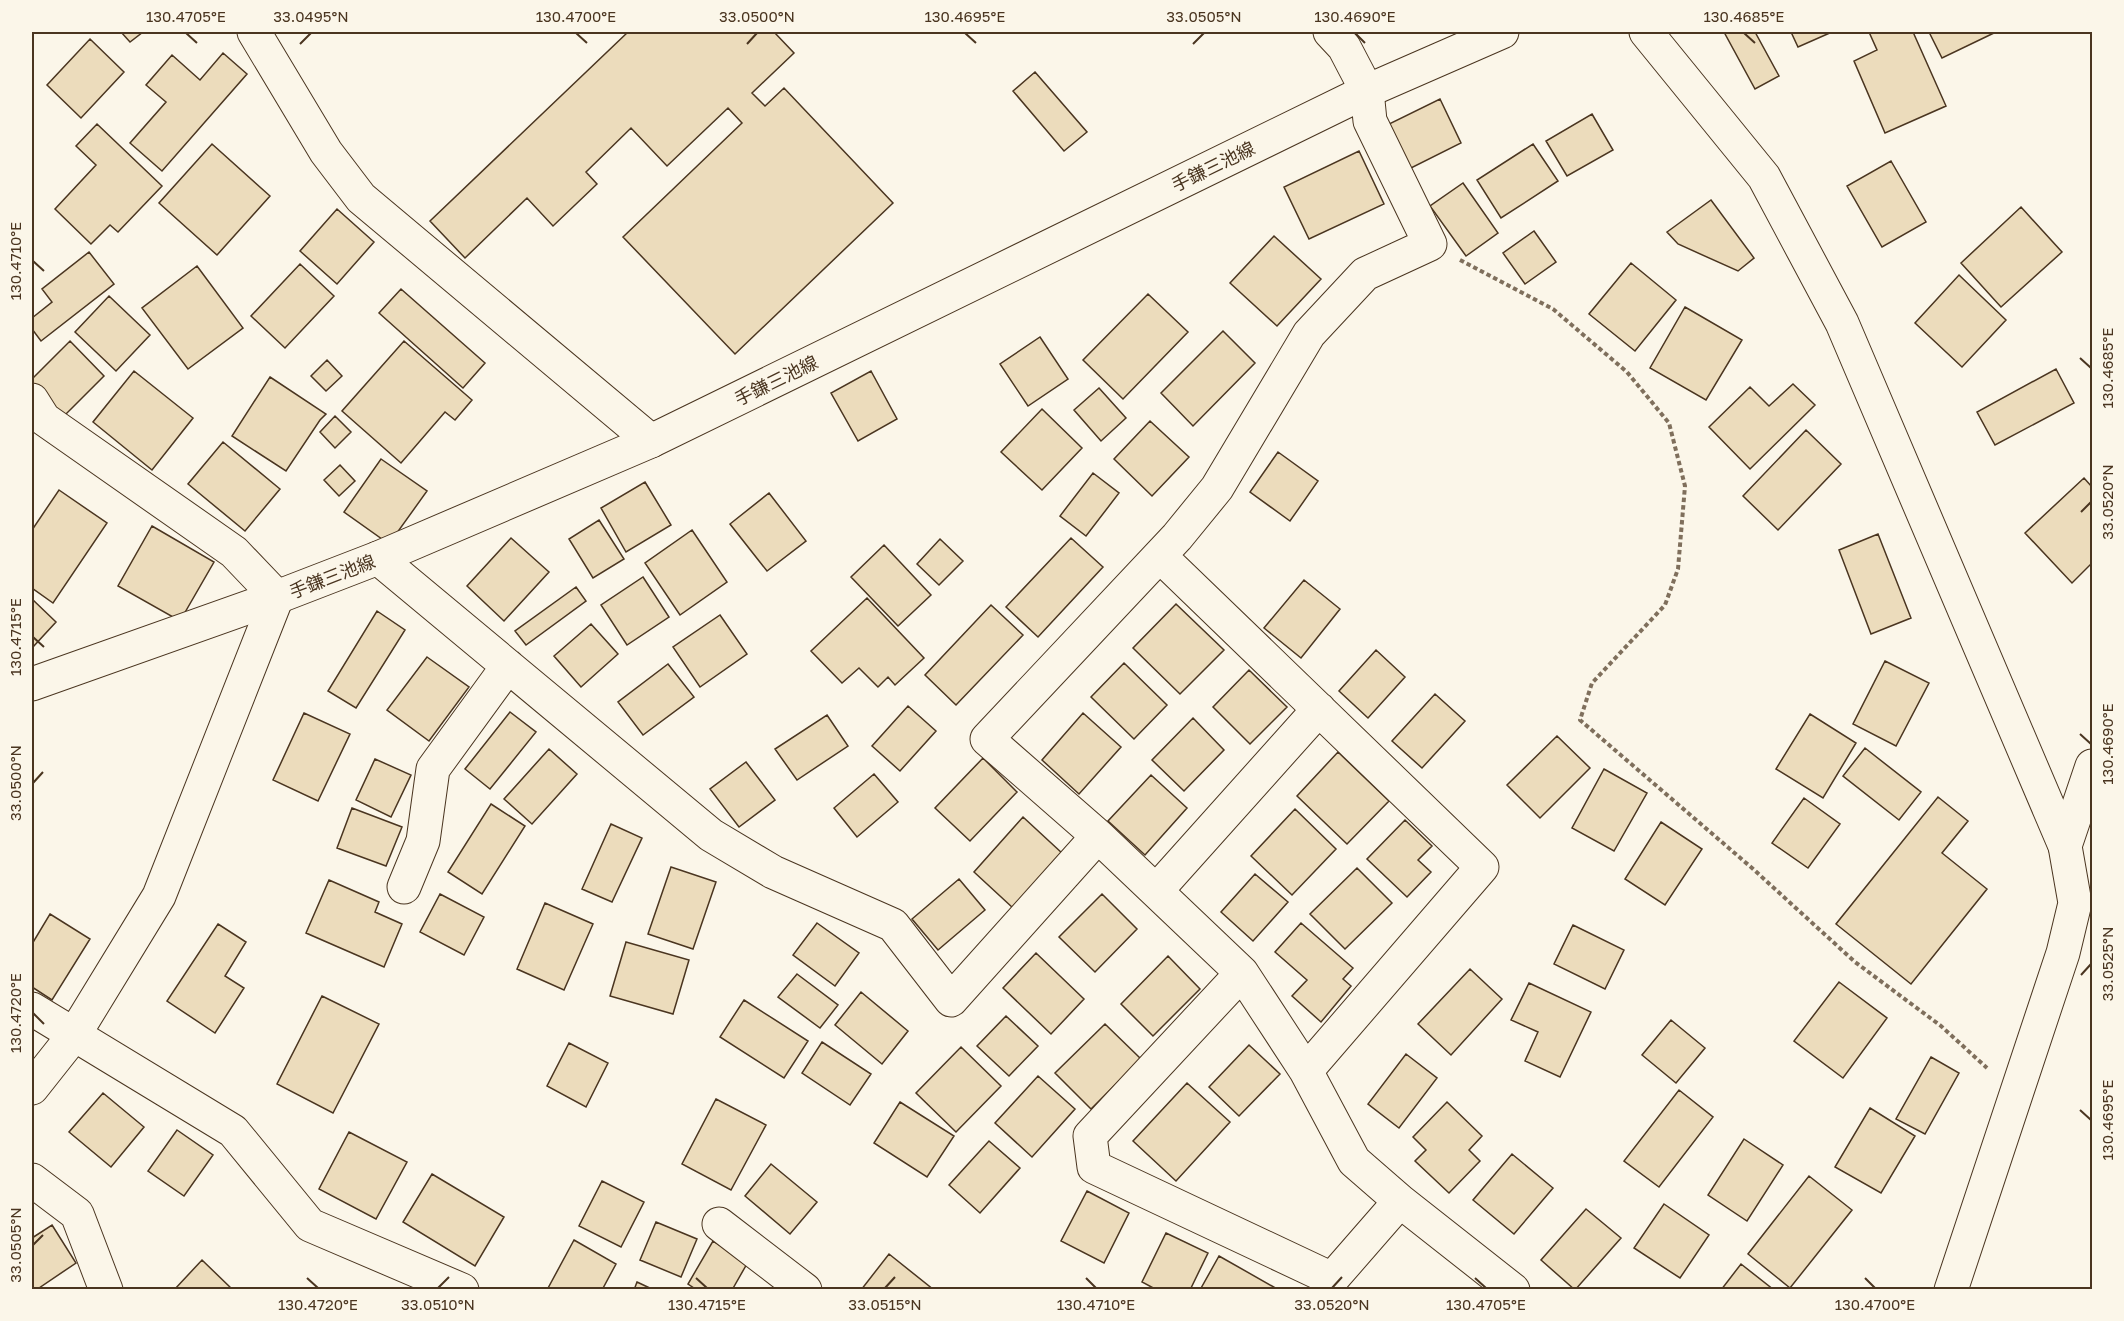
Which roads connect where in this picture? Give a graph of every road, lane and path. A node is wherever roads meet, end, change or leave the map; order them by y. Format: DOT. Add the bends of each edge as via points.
graph roads {
  1 [pos="254,32"];
  2 [pos="1330,32"];
  3 [pos="1502,32"];
  4 [pos="1646,32"];
  5 [pos="1366,91"];
  6 [pos="1430,244"];
  7 [pos="32,400"];
  8 [pos="651,441"];
  9 [pos="1160,556"];
  10 [pos="378,558"];
  11 [pos="277,597"];
  12 [pos="508,666"];
  13 [pos="32,684"];
  14 [pos="1319,709"];
  15 [pos="2092,766"];
  16 [pos="1098,836"];
  17 [pos="2065,846"];
  18 [pos="404,887"];
  19 [pos="1156,891"];
  20 [pos="1242,973"];
  21 [pos="32,1009"];
  22 [pos="74,1035"];
  23 [pos="1306,1071"];
  24 [pos="32,1088"];
  25 [pos="2017,1095"];
  26 [pos="32,1180"];
  27 [pos="1400,1201"];
  28 [pos="719,1224"];
  29 [pos="1329,1284"];
  30 [pos="106,1290"];
  31 [pos="462,1290"];
  32 [pos="805,1290"];
  33 [pos="1513,1290"];
  34 [pos="1951,1290"];
  1 -- 8 [label="street" via="326,152 361,198"];
  2 -- 5 [label="street" via="1344,47"];
  3 -- 5 [label="street, 手鎌三池線"];
  4 -- 17 [label="street" via="1764,177 1842,323"];
  5 -- 6 [label="street" via="1370,121"];
  5 -- 8 [label="street, 手鎌三池線"];
  6 -- 9 [label="street" via="1365,274 1309,334 1217,488"];
  6 -- 25 [label="path" via="1553,309 1627,372 1669,423 1685,486 1678,569 1665,605 1592,683 1580,720 1855,962 1941,1026"];
  7 -- 11 [label="street" via="44,419 234,552"];
  8 -- 10 [label="street, 手鎌三池線"];
  9 -- 14 [label="street"];
  9 -- 16 [label="street" via="987,739"];
  10 -- 11 [label="street, 手鎌三池線"];
  10 -- 12 [label="street"];
  11 -- 13 [label="street, 手鎌三池線"];
  11 -- 22 [label="street" via="159,896"];
  12 -- 16 [label="street" via="711,835 773,872 893,924 951,1000"];
  12 -- 18 [label="street" via="433,769 423,841"];
  14 -- 19 [label="street"];
  14 -- 23 [label="street" via="1482,867"];
  15 -- 17 [label="street"];
  16 -- 19 [label="street"];
  17 -- 25 [label="street" via="2075,903"];
  19 -- 20 [label="street"];
  20 -- 23 [label="street"];
  20 -- 29 [label="street" via="1090,1136 1094,1167"];
  21 -- 22 [label="street"];
  22 -- 24 [label="street"];
  22 -- 31 [label="street" via="233,1131 310,1225"];
  23 -- 27 [label="street" via="1354,1161"];
  25 -- 34 [label="street"];
  26 -- 30 [label="street" via="77,1214"];
  27 -- 29 [label="street"];
  27 -- 33 [label="street"];
  28 -- 32 [label="street"];
}
